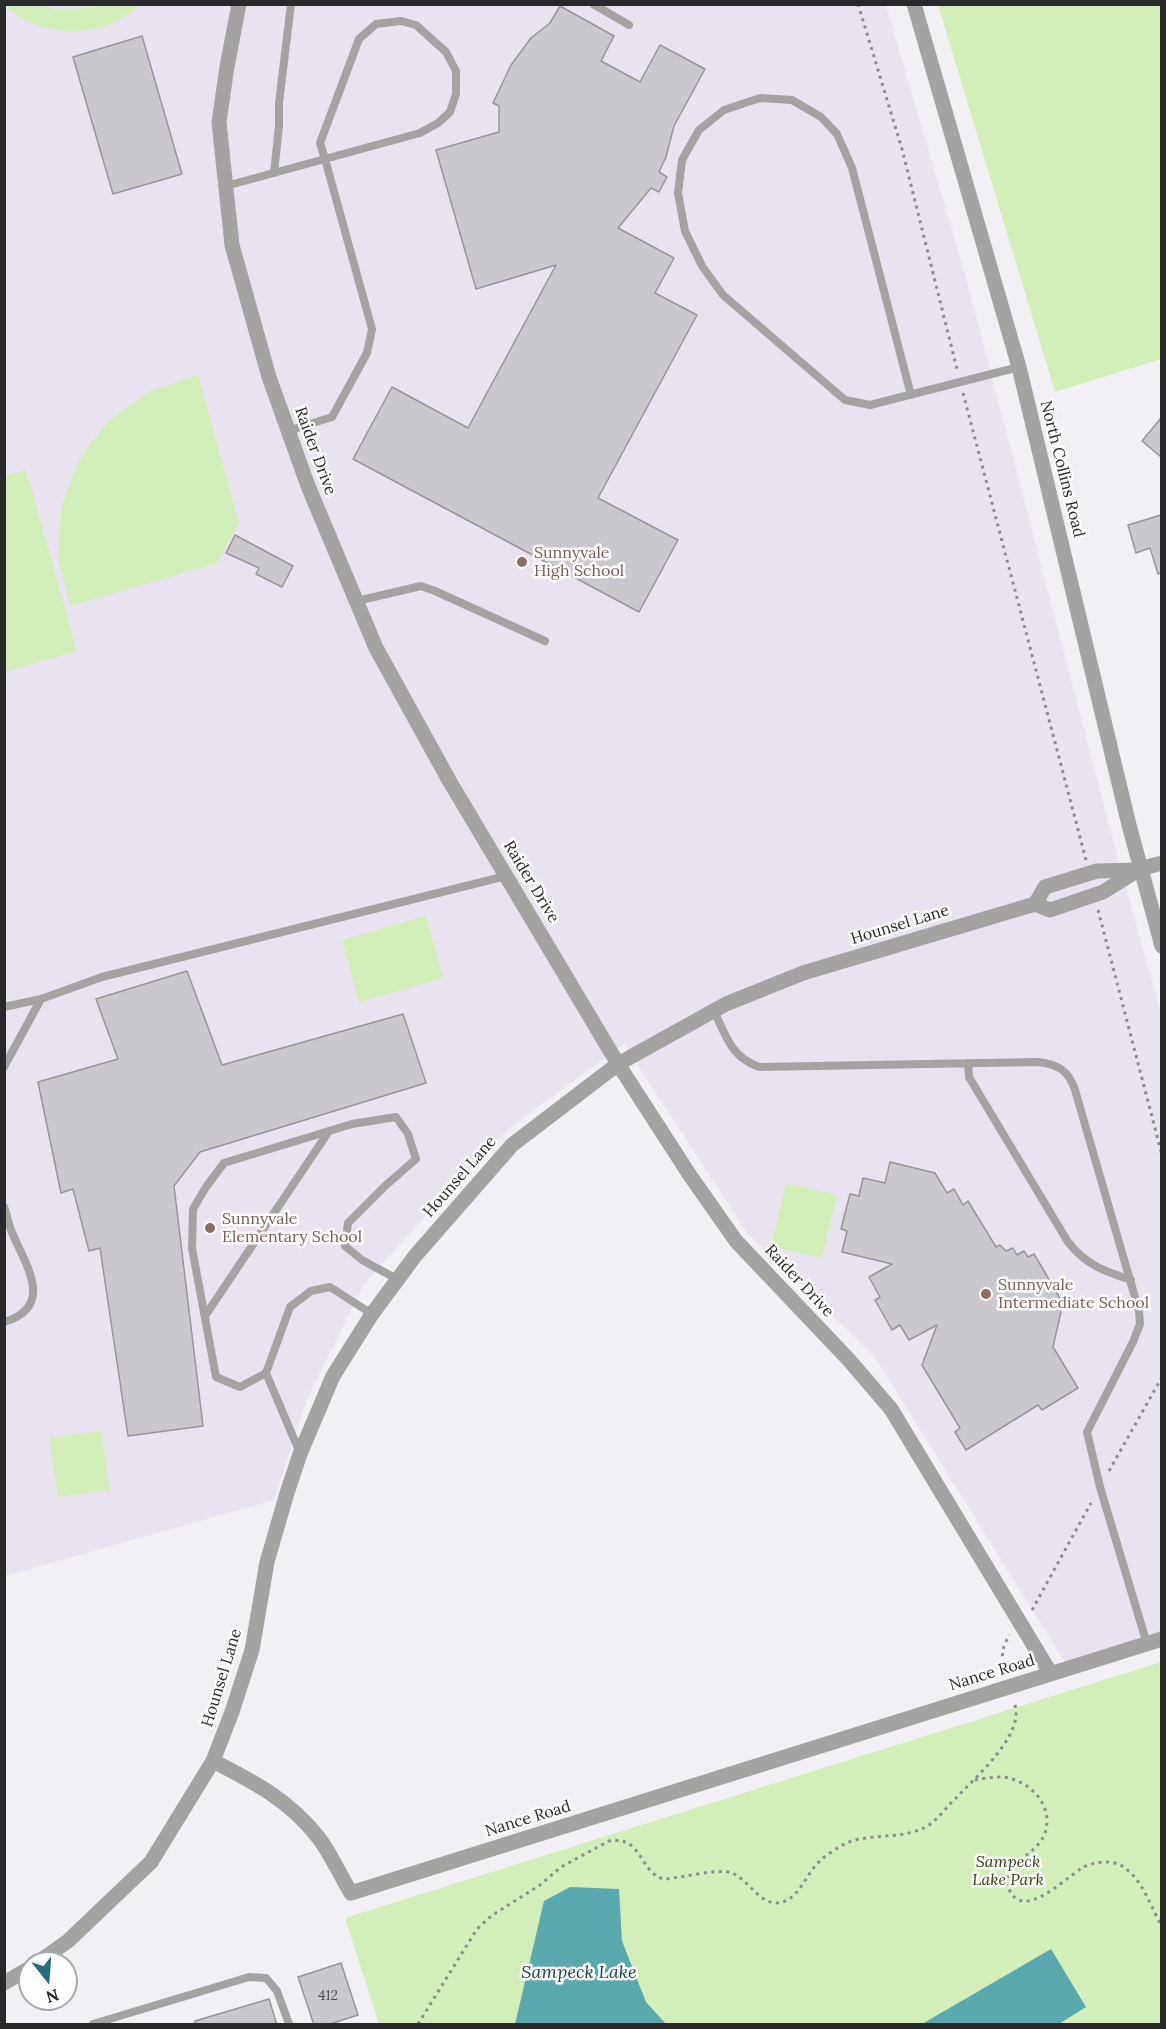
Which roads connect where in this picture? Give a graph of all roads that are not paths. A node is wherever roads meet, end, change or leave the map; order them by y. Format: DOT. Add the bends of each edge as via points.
graph roads {
  1 [pos="239,4"];
  2 [pos="291,4"];
  3 [pos="593,4"];
  4 [pos="914,4"];
  5 [pos="628,25"];
  6 [pos="325,159"];
  7 [pos="274,173"];
  8 [pos="226,186"];
  9 [pos="1019,367"];
  10 [pos="911,394"];
  11 [pos="288,431"];
  12 [pos="357,601"];
  13 [pos="545,641"];
  14 [pos="1161,863"];
  15 [pos="1140,870"];
  16 [pos="506,876"];
  17 [pos="1035,904"];
  18 [pos="1161,946"];
  19 [pos="41,999"];
  20 [pos="4,1007"];
  21 [pos="714,1011"];
  22 [pos="968,1063"];
  23 [pos="618,1064"];
  24 [pos="4,1067"];
  25 [pos="330,1131"];
  26 [pos="4,1207"];
  27 [pos="397,1280"];
  28 [pos="1131,1280"];
  29 [pos="372,1314"];
  30 [pos="205,1316"];
  31 [pos="4,1322"];
  32 [pos="266,1373"];
  33 [pos="300,1454"];
  34 [pos="1154,1641"];
  35 [pos="1051,1674"];
  36 [pos="213,1761"];
  37 [pos="54,1951"];
  38 [pos="18,1975"];
  39 [pos="4,1983"];
  40 [pos="93,2025"];
  41 [pos="289,2025"];
  1 -- 8 [label="street, Raider Drive" via="219,122"];
  2 -- 7 [label="lane"];
  3 -- 5 [label="lane"];
  4 -- 9 [label="street, North Collins Road"];
  6 -- 6 [label="lane" via="420,133 450,112 456,94 456,71 446,52 416,25 401,21 376,24 358,39 320,143"];
  6 -- 7 [label="lane"];
  6 -- 11 [label="lane" via="372,329 368,353 332,417"];
  7 -- 8 [label="lane"];
  8 -- 11 [label="street, Raider Drive" via="232,245"];
  9 -- 10 [label="lane"];
  9 -- 15 [label="street, North Collins Road"];
  10 -- 10 [label="lane" via="852,168 837,134 821,117 792,100 760,98 724,110 699,130 682,160 678,193 685,231 702,266 723,295 845,400 870,405"];
  11 -- 12 [label="street, Raider Drive"];
  12 -- 13 [label="lane" via="421,586"];
  12 -- 16 [label="street, Raider Drive" via="376,648"];
  14 -- 15 [label="street"];
  15 -- 17 [label="street, Hounsel Lane" via="1103,892 1050,910"];
  15 -- 17 [label="street, Hounsel Lane" via="1097,871 1045,887"];
  15 -- 18 [label="street, North Collins Road"];
  16 -- 19 [label="lane" via="102,977"];
  16 -- 23 [label="street, Raider Drive"];
  17 -- 21 [label="street, Hounsel Lane" via="803,973"];
  19 -- 20 [label="lane"];
  19 -- 24 [label="lane"];
  21 -- 22 [label="lane" via="732,1048 748,1063 759,1067"];
  21 -- 23 [label="street, Hounsel Lane"];
  22 -- 28 [label="lane" via="969,1077 1068,1242 1099,1269"];
  22 -- 28 [label="lane" via="1038,1062 1068,1074"];
  23 -- 27 [label="street, Hounsel Lane" via="512,1145"];
  23 -- 35 [label="street, Raider Drive" via="736,1241 891,1409"];
  25 -- 27 [label="lane" via="396,1117 408,1134 416,1159 348,1223 345,1246"];
  25 -- 30 [label="lane"];
  25 -- 30 [label="lane" via="224,1163 206,1187 193,1209 192,1248"];
  26 -- 31 [label="lane" via="34,1286 31,1306 17,1318"];
  27 -- 29 [label="street, Hounsel Lane"];
  28 -- 34 [label="lane" via="1140,1324 1087,1432 1101,1487"];
  29 -- 32 [label="lane" via="330,1287 311,1291 290,1307"];
  29 -- 33 [label="street, Hounsel Lane" via="333,1376"];
  30 -- 32 [label="lane" via="216,1377 240,1387"];
  32 -- 33 [label="lane"];
  33 -- 36 [label="street, Hounsel Lane" via="267,1562 252,1650"];
  34 -- 35 [label="street, Nance Road"];
  35 -- 36 [label="street, Nance Road" via="351,1893 318,1838 288,1804"];
  36 -- 37 [label="street" via="151,1862"];
  38 -- 39 [label="street"];
  40 -- 41 [label="lane" via="249,1977 266,1978 277,1991"];
}
